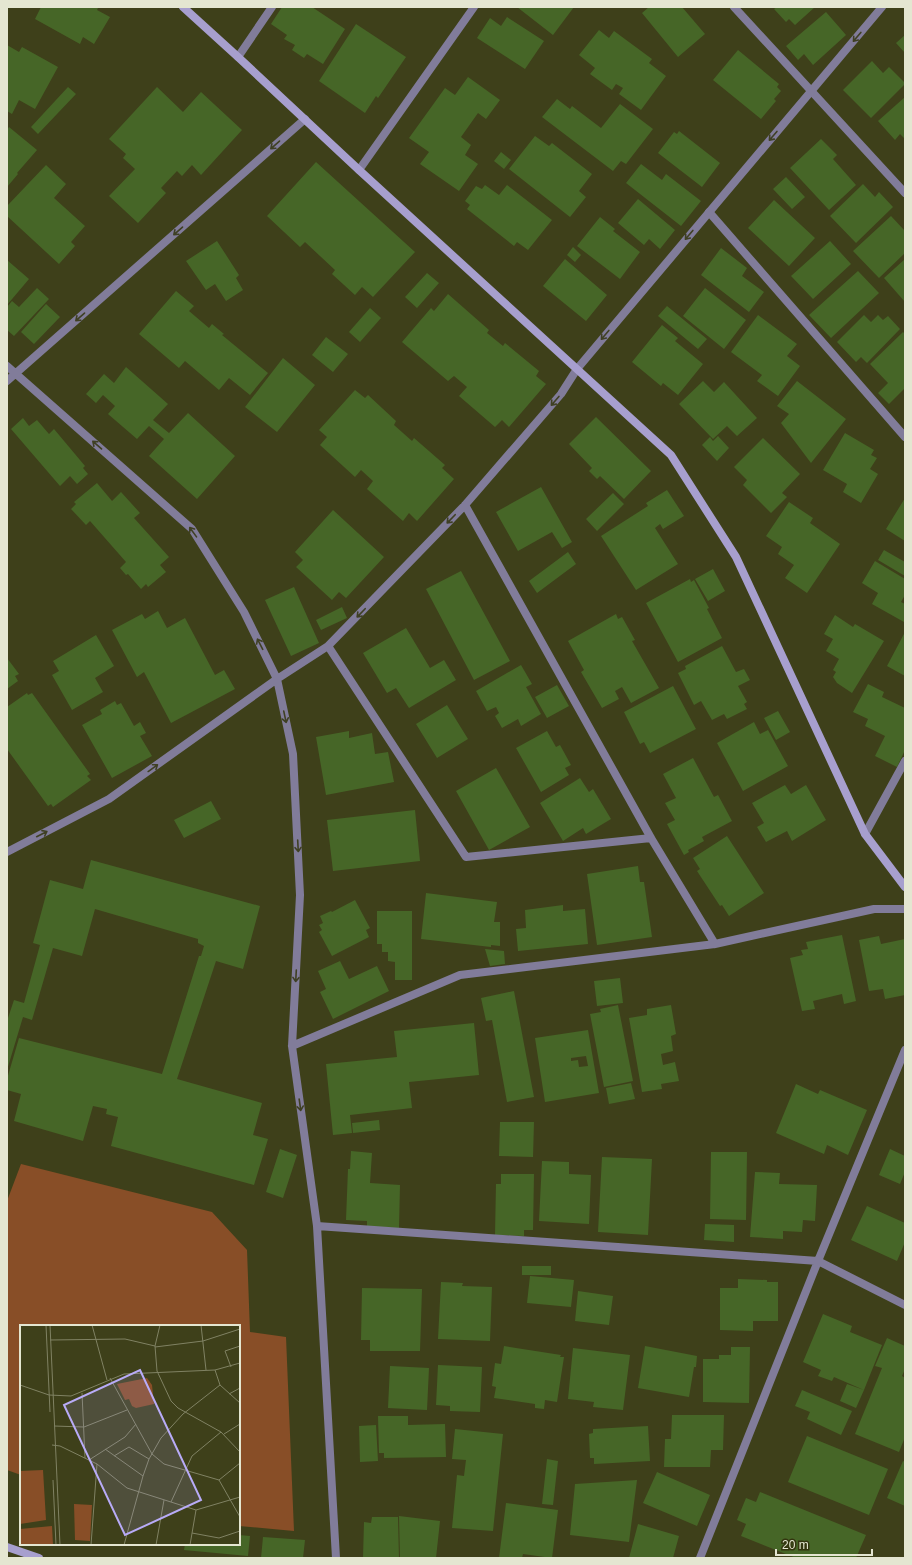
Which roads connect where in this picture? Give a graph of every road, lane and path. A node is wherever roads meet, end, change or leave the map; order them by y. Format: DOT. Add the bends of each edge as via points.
graph roads {
  1 [pos="183,7"];
  2 [pos="272,7"];
  3 [pos="474,7"];
  4 [pos="734,7"];
  5 [pos="882,7"];
  6 [pos="238,56"];
  7 [pos="812,91"];
  8 [pos="305,119"];
  9 [pos="359,170"];
  10 [pos="905,193"];
  11 [pos="708,212"];
  12 [pos="7,366"];
  13 [pos="577,368"];
  14 [pos="15,374"];
  15 [pos="7,381"];
  16 [pos="905,437"];
  17 [pos="465,505"];
  18 [pos="328,646"];
  19 [pos="277,679"];
  20 [pos="905,761"];
  21 [pos="865,834"];
  22 [pos="651,838"];
  23 [pos="7,852"];
  24 [pos="905,887"];
  25 [pos="905,909"];
  26 [pos="715,944"];
  27 [pos="292,1046"];
  28 [pos="905,1050"];
  29 [pos="317,1226"];
  30 [pos="818,1261"];
  31 [pos="905,1305"];
  32 [pos="7,1547"];
  33 [pos="39,1558"];
  34 [pos="336,1558"];
  35 [pos="700,1558"];
  1 -- 6 [label="street"];
  2 -- 6 [label="street"];
  3 -- 9 [label="street"];
  4 -- 7 [label="street"];
  5 -- 7 [label="street, one-way"];
  6 -- 8 [label="street"];
  7 -- 10 [label="street"];
  7 -- 11 [label="street, one-way"];
  8 -- 9 [label="street"];
  8 -- 14 [label="street, one-way"];
  9 -- 13 [label="street"];
  11 -- 13 [label="street, one-way"];
  11 -- 16 [label="street"];
  12 -- 14 [label="street"];
  13 -- 17 [label="street, one-way" via="561,394"];
  13 -- 21 [label="street" via="671,455 736,557"];
  14 -- 15 [label="street"];
  19 -- 14 [label="street, one-way" via="244,612 192,529"];
  17 -- 18 [label="street, one-way"];
  17 -- 22 [label="street"];
  18 -- 19 [label="street"];
  18 -- 22 [label="street" via="466,857"];
  23 -- 19 [label="street, one-way" via="110,799"];
  19 -- 27 [label="street, one-way" via="293,754 300,887"];
  20 -- 21 [label="street"];
  21 -- 24 [label="street"];
  22 -- 26 [label="street"];
  25 -- 26 [label="street" via="874,909"];
  26 -- 27 [label="street" via="460,975"];
  27 -- 29 [label="street, one-way"];
  28 -- 30 [label="street"];
  29 -- 30 [label="street"];
  29 -- 34 [label="street"];
  30 -- 31 [label="street"];
  30 -- 35 [label="street"];
  32 -- 33 [label="street"];
}
